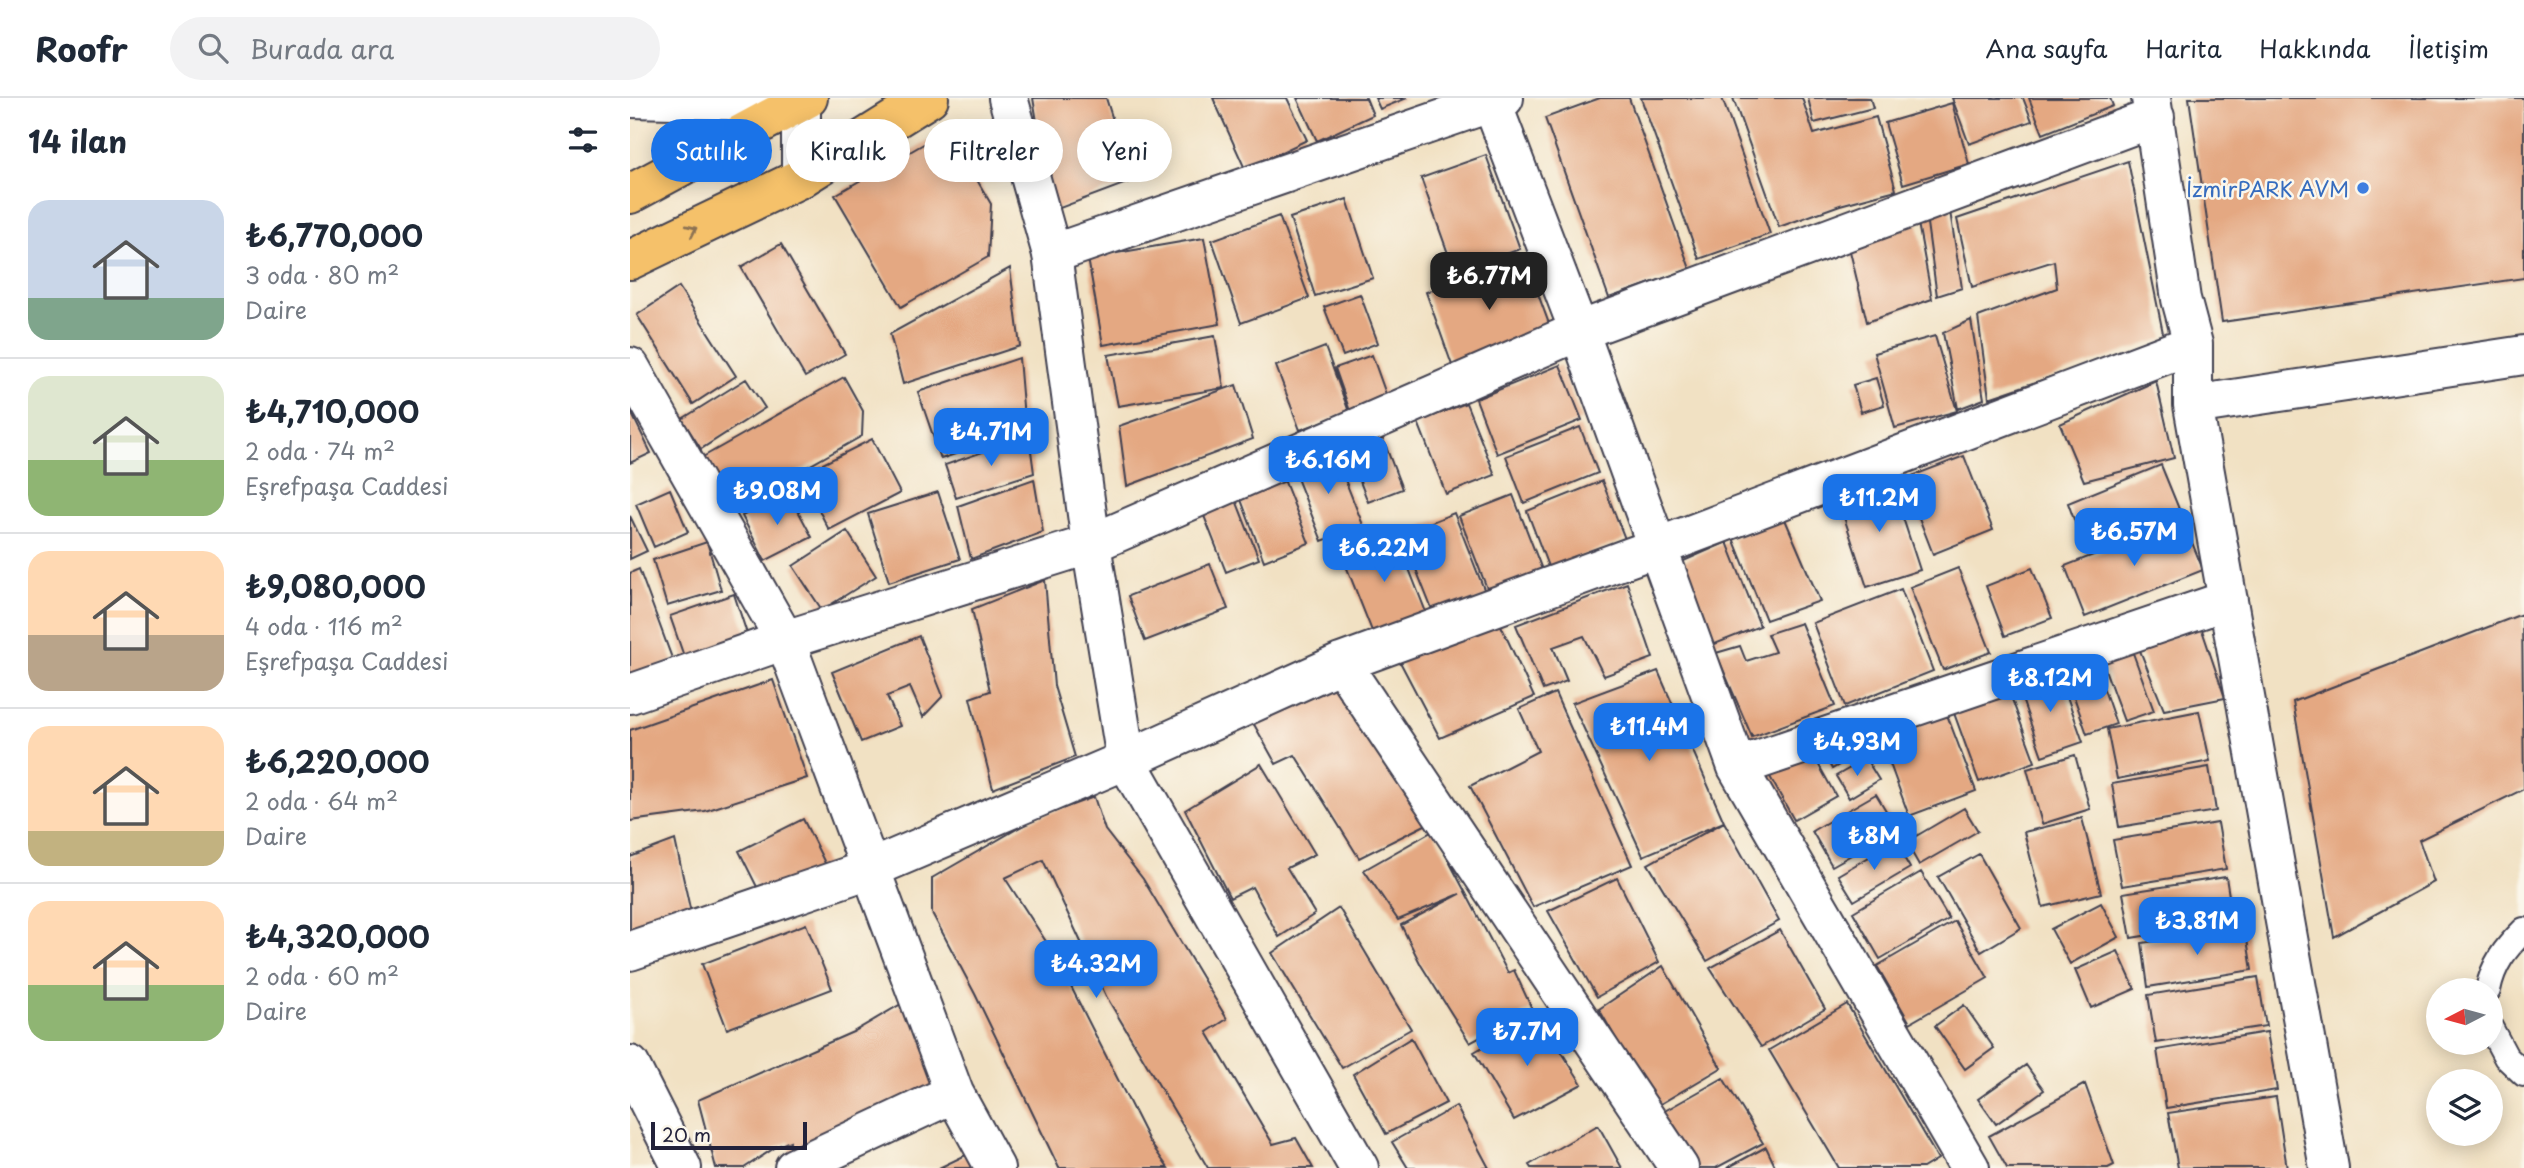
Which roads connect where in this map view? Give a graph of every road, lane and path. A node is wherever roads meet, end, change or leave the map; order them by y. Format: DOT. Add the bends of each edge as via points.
graph roads {
  1 [pos="630,98"];
  2 [pos="929,98"];
  3 [pos="1008,98"];
  4 [pos="803,99"];
  5 [pos="1495,99"];
  6 [pos="2153,108"];
  7 [pos="802,119"];
  8 [pos="895,119"];
  9 [pos="792,182"];
  10 [pos="630,194"];
  11 [pos="1052,254"];
  12 [pos="630,260"];
  13 [pos="1579,331"];
  14 [pos="2193,344"];
  15 [pos="2524,355"];
  16 [pos="630,368"];
  17 [pos="2193,405"];
  18 [pos="1091,544"];
  19 [pos="1658,547"];
  20 [pos="2228,600"];
  21 [pos="785,640"];
  22 [pos="1341,663"];
  23 [pos="630,694"];
  24 [pos="1126,760"];
  25 [pos="1737,767"];
  26 [pos="870,869"];
  27 [pos="2524,930"];
  28 [pos="630,951"];
  29 [pos="2490,978"];
  30 [pos="2503,1051"];
  31 [pos="630,1065"];
  32 [pos="2524,1074"];
  33 [pos="954,1093"];
  34 [pos="682,1168"];
  35 [pos="794,1168"];
  36 [pos="995,1168"];
  37 [pos="1359,1168"];
  38 [pos="1679,1168"];
  39 [pos="1970,1168"];
  40 [pos="2329,1168"];
  1 -- 4 [label="street"];
  2 -- 8 [label="main road"];
  3 -- 11 [label="street"];
  4 -- 7 [label="street"];
  4 -- 10 [label="main road"];
  5 -- 11 [label="street"];
  5 -- 13 [label="street"];
  6 -- 13 [label="street"];
  6 -- 14 [label="street" via="2181,299"];
  12 -- 9 [label="main road, one-way"];
  11 -- 18 [label="street"];
  13 -- 18 [label="street"];
  13 -- 19 [label="street"];
  14 -- 17 [label="street"];
  14 -- 19 [label="street"];
  15 -- 17 [label="street"];
  16 -- 21 [label="street"];
  17 -- 20 [label="street"];
  18 -- 21 [label="street"];
  18 -- 24 [label="street"];
  19 -- 22 [label="street"];
  19 -- 25 [label="street"];
  20 -- 25 [label="street"];
  20 -- 40 [label="street"];
  21 -- 23 [label="street"];
  21 -- 26 [label="street"];
  22 -- 24 [label="street"];
  22 -- 38 [label="street"];
  24 -- 26 [label="street"];
  24 -- 37 [label="street"];
  25 -- 39 [label="street"];
  26 -- 28 [label="street"];
  26 -- 33 [label="street"];
  27 -- 29 [label="lane" via="2503,952"];
  30 -- 32 [label="lane"];
  31 -- 34 [label="street"];
  33 -- 35 [label="street"];
  33 -- 36 [label="street"];
}
